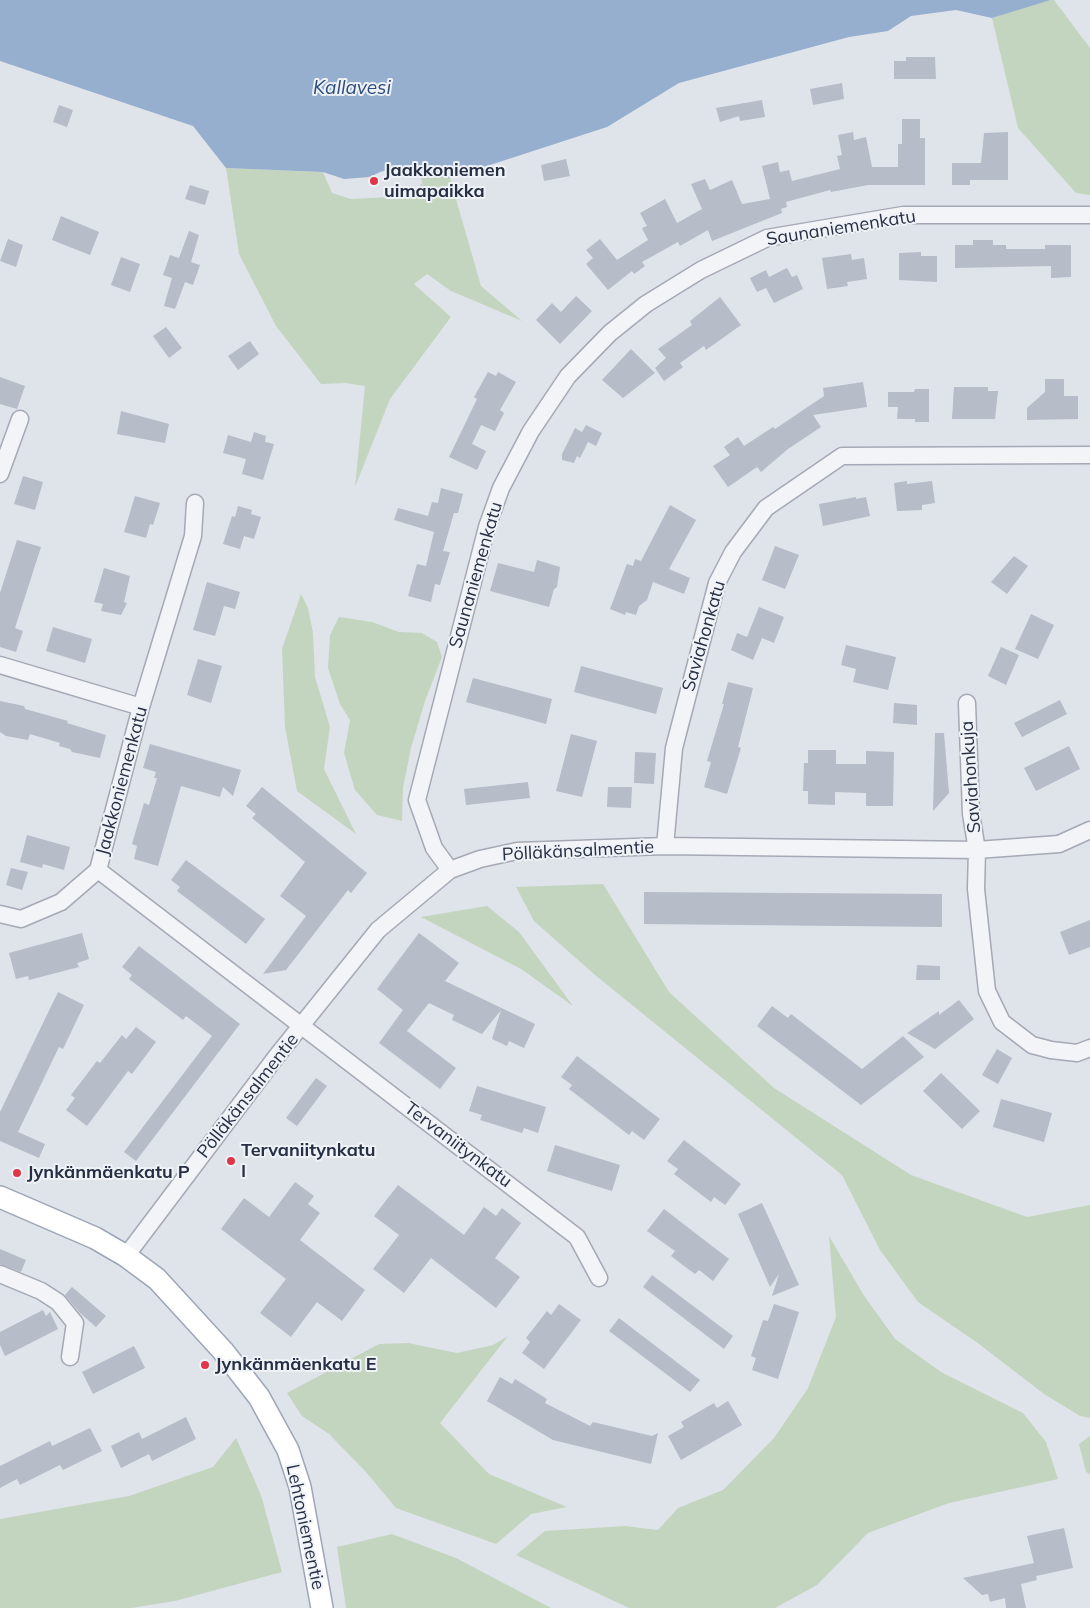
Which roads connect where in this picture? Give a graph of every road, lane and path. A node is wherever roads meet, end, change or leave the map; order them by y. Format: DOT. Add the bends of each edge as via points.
graph roads {
  1 [pos="1090,215"];
  2 [pos="20,419"];
  3 [pos="1090,455"];
  4 [pos="0,474"];
  5 [pos="196,503"];
  6 [pos="0,664"];
  7 [pos="967,704"];
  8 [pos="141,708"];
  9 [pos="1090,830"];
  10 [pos="665,846"];
  11 [pos="977,850"];
  12 [pos="98,870"];
  13 [pos="450,870"];
  14 [pos="0,914"];
  15 [pos="302,1025"];
  16 [pos="1090,1048"];
  17 [pos="0,1197"];
  18 [pos="126,1256"];
  19 [pos="0,1274"];
  20 [pos="599,1278"];
  21 [pos="70,1357"];
  22 [pos="322,1608"];
  1 -- 13 [label="street, Saunaniemenkatu" via="903,214 767,238 701,270 646,304 610,333 568,376 527,439 501,488 487,527 417,800 434,848"];
  2 -- 4 [label="street"];
  3 -- 10 [label="street, Saviahonkatu" via="842,456 766,508 733,552 717,583 674,748"];
  5 -- 8 [label="street, Jaakkoniemenkatu" via="193,536"];
  6 -- 8 [label="street"];
  7 -- 11 [label="street, Saviahonkuja" via="971,814"];
  8 -- 12 [label="street, Jaakkoniemenkatu"];
  9 -- 11 [label="street, Pölläkänsalmentie" via="1059,844"];
  10 -- 11 [label="street, Pölläkänsalmentie"];
  10 -- 13 [label="street, Pölläkänsalmentie" via="517,851"];
  11 -- 16 [label="street, Saviahonkuja" via="976,889 987,990 1002,1022 1032,1045 1076,1053"];
  12 -- 14 [label="street" via="61,902 21,919"];
  12 -- 15 [label="street, Jaakkoniemenkatu"];
  13 -- 15 [label="street, Pölläkänsalmentie" via="378,930"];
  15 -- 18 [label="street, Pölläkänsalmentie"];
  15 -- 20 [label="street, Tervaniitynkatu" via="577,1237"];
  17 -- 18 [label="main road, Lehtoniementie" via="95,1238"];
  18 -- 22 [label="main road, Lehtoniementie" via="157,1279 223,1351 259,1397 288,1450 300,1487"];
  19 -- 21 [label="street" via="58,1302 74,1323"];
}
